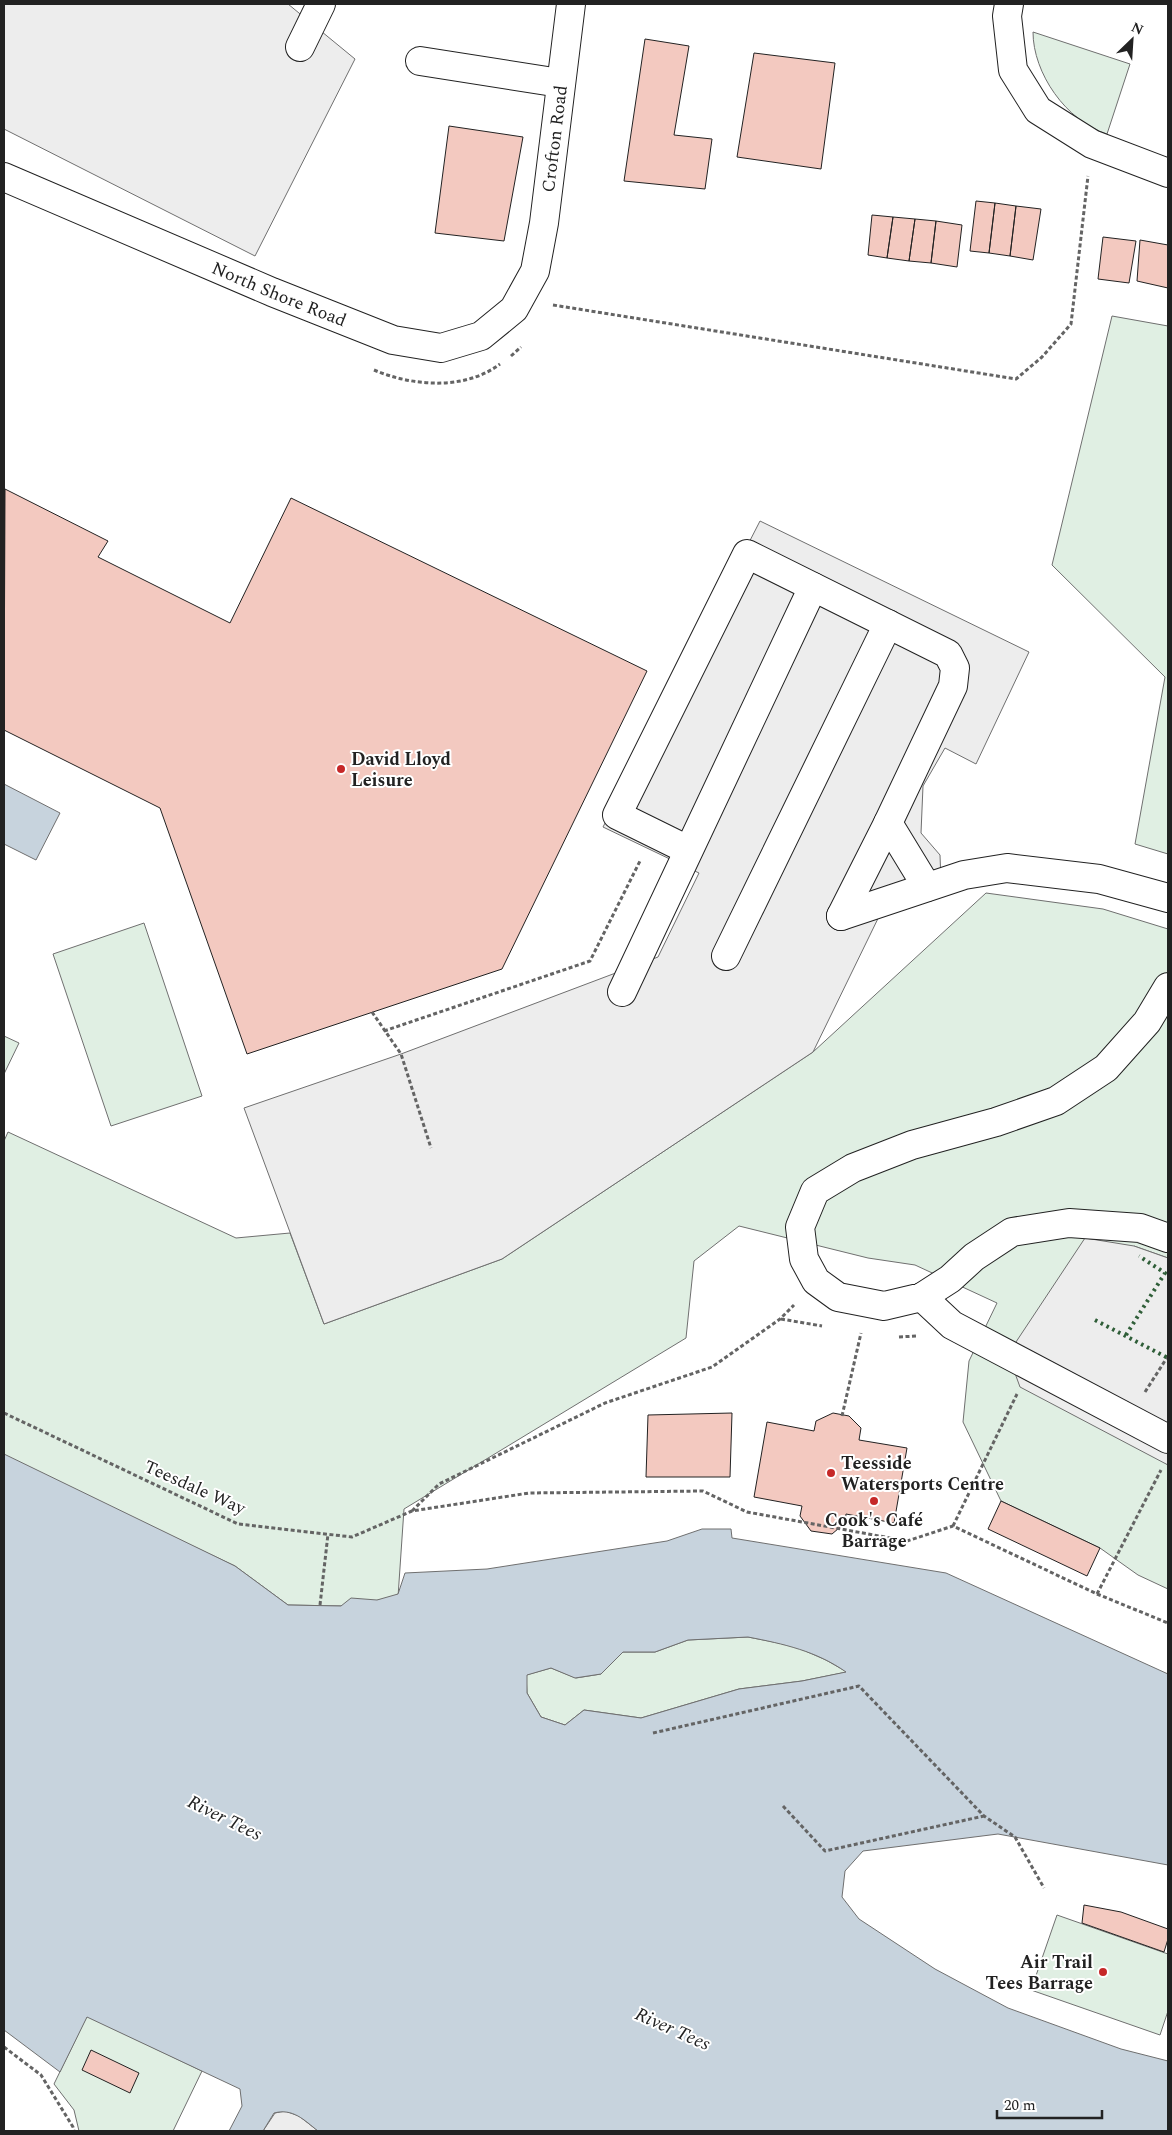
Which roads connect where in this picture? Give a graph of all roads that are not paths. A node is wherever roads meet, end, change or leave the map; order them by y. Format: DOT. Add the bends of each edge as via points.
graph roads {
  1 [pos="321,4"];
  2 [pos="571,4"];
  3 [pos="1009,4"];
  4 [pos="300,47"];
  5 [pos="420,62"];
  6 [pos="560,83"];
  7 [pos="1168,172"];
  8 [pos="4,178"];
  9 [pos="535,271"];
  10 [pos="813,587"];
  11 [pos="888,624"];
  12 [pos="888,823"];
  13 [pos="688,850"];
  14 [pos="927,887"];
  15 [pos="1168,898"];
  16 [pos="726,956"];
  17 [pos="1168,986"];
  18 [pos="622,992"];
  19 [pos="1168,1238"];
  20 [pos="922,1297"];
  21 [pos="1168,1439"];
  1 -- 4 [label="street"];
  2 -- 6 [label="street, Crofton Road"];
  3 -- 7 [label="street" via="1007,16 1013,70 1038,110 1092,144"];
  5 -- 6 [label="street"];
  6 -- 9 [label="street, Crofton Road" via="544,223"];
  8 -- 9 [label="street, North Shore Road" via="393,340 441,348 481,336 514,309"];
  10 -- 11 [label="street"];
  10 -- 13 [label="street"];
  10 -- 13 [label="street" via="747,554 617,816"];
  11 -- 12 [label="street" via="948,654 955,668 953,686"];
  11 -- 16 [label="street"];
  12 -- 14 [label="street"];
  12 -- 14 [label="street" via="841,916"];
  13 -- 18 [label="street"];
  14 -- 15 [label="street" via="964,874 1007,868 1099,879"];
  17 -- 20 [label="street" via="1146,1022 1106,1068 1056,1101 996,1122 912,1145 853,1168 815,1192 800,1227 804,1259 816,1281 838,1297 884,1306"];
  19 -- 20 [label="street" via="1140,1228 1069,1223 1012,1232"];
  20 -- 21 [label="street" via="952,1325"];
}
